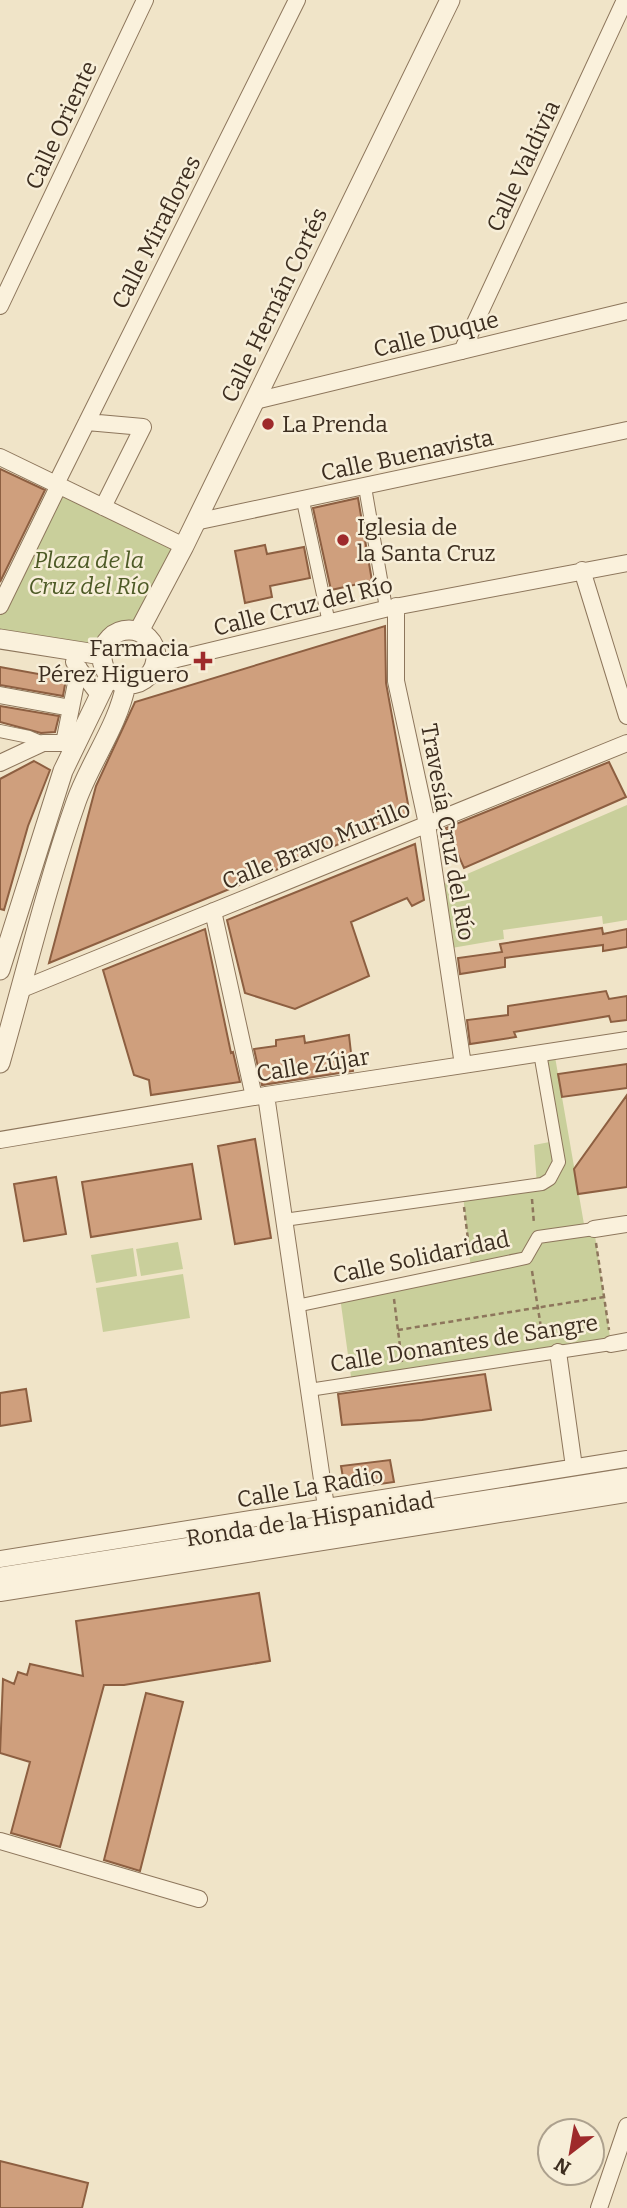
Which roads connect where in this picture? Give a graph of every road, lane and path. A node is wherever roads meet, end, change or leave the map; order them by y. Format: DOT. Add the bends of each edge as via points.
graph roads {
  1 [pos="145,0"];
  2 [pos="298,0"];
  3 [pos="450,0"];
  4 [pos="625,0"];
  5 [pos="0,306"];
  6 [pos="627,311"];
  7 [pos="462,351"];
  8 [pos="255,401"];
  9 [pos="87,422"];
  10 [pos="627,430"];
  11 [pos="0,457"];
  12 [pos="57,485"];
  13 [pos="365,487"];
  14 [pos="303,501"];
  15 [pos="103,507"];
  16 [pos="195,522"];
  17 [pos="184,546"];
  18 [pos="627,563"];
  19 [pos="583,570"];
  20 [pos="0,606"];
  21 [pos="391,608"];
  22 [pos="329,623"];
  23 [pos="139,631"];
  24 [pos="0,639"];
  25 [pos="54,649"];
  26 [pos="102,655"];
  27 [pos="156,664"];
  28 [pos="79,667"];
  29 [pos="117,680"];
  30 [pos="0,695"];
  31 [pos="99,695"];
  32 [pos="71,708"];
  33 [pos="627,716"];
  34 [pos="0,731"];
  35 [pos="43,743"];
  36 [pos="70,743"];
  37 [pos="627,744"];
  38 [pos="0,762"];
  39 [pos="427,824"];
  40 [pos="213,911"];
  41 [pos="0,970"];
  42 [pos="22,989"];
  43 [pos="627,1040"];
  44 [pos="540,1054"];
  45 [pos="0,1063"];
  46 [pos="463,1065"];
  47 [pos="260,1096"];
  48 [pos="2,1138"];
  49 [pos="531,1185"];
  50 [pos="463,1195"];
  51 [pos="284,1220"];
  52 [pos="627,1224"];
  53 [pos="594,1229"];
  54 [pos="533,1247"];
  55 [pos="471,1270"];
  56 [pos="393,1286"];
  57 [pos="604,1297"];
  58 [pos="296,1306"];
  59 [pos="538,1308"];
  60 [pos="398,1330"];
  61 [pos="619,1342"];
  62 [pos="552,1353"];
  63 [pos="404,1376"];
  64 [pos="309,1390"];
  65 [pos="627,1459"];
  66 [pos="574,1466"];
  67 [pos="627,1478"];
  68 [pos="627,1494"];
  69 [pos="326,1507"];
  70 [pos="0,1559"];
  71 [pos="0,1577"];
  72 [pos="0,1593"];
  73 [pos="0,1842"];
  74 [pos="199,1899"];
  75 [pos="627,2126"];
  76 [pos="599,2208"];
  1 -- 5 [label="street, Calle Oriente"];
  2 -- 9 [label="street, Calle Miraflores"];
  3 -- 8 [label="street, Calle Hernán Cortés"];
  4 -- 7 [label="street, Calle Valdivia"];
  6 -- 7 [label="street, Calle Duque"];
  7 -- 8 [label="street, Calle Duque"];
  8 -- 16 [label="street, Calle Hernán Cortés"];
  9 -- 12 [label="street, Calle Miraflores"];
  9 -- 15 [label="street" via="143,427"];
  10 -- 13 [label="street, Calle Buenavista"];
  11 -- 12 [label="street"];
  12 -- 15 [label="street"];
  12 -- 20 [label="street"];
  13 -- 14 [label="street, Calle Buenavista"];
  13 -- 21 [label="street"];
  14 -- 16 [label="street, Calle Buenavista"];
  14 -- 22 [label="street"];
  15 -- 17 [label="street"];
  16 -- 17 [label="street, Calle Hernán Cortés"];
  17 -- 23 [label="street, Calle Hernán Cortés"];
  18 -- 19 [label="street, Calle Cruz del Río"];
  19 -- 21 [label="street, Calle Cruz del Río"];
  19 -- 33 [label="street"];
  21 -- 22 [label="street, Calle Cruz del Río"];
  21 -- 39 [label="street, Travesía Cruz del Río" via="397,681"];
  22 -- 27 [label="street, Calle Cruz del Río"];
  23 -- 26 [label="street" via="112,635"];
  23 -- 27 [label="street" via="152,642"];
  24 -- 25 [label="street"];
  25 -- 26 [label="street"];
  25 -- 28 [label="street"];
  26 -- 29 [label="street" via="104,669"];
  27 -- 29 [label="street" via="143,681"];
  28 -- 31 [label="street"];
  28 -- 32 [label="street"];
  29 -- 31 [label="street"];
  29 -- 42 [label="street" via="115,719 74,807"];
  30 -- 32 [label="street"];
  31 -- 36 [label="street"];
  32 -- 36 [label="street"];
  34 -- 35 [label="street"];
  35 -- 36 [label="street"];
  35 -- 38 [label="street"];
  36 -- 41 [label="street"];
  37 -- 39 [label="street, Calle Bravo Murillo"];
  39 -- 40 [label="street, Calle Bravo Murillo"];
  39 -- 46 [label="street, Travesía Cruz del Río"];
  40 -- 42 [label="street, Calle Bravo Murillo"];
  40 -- 47 [label="street"];
  42 -- 45 [label="street"];
  43 -- 44 [label="street, Calle Zújar"];
  44 -- 46 [label="street, Calle Zújar"];
  44 -- 49 [label="street" via="559,1162 550,1179"];
  46 -- 47 [label="street, Calle Zújar"];
  47 -- 48 [label="street, Calle Zújar"];
  47 -- 51 [label="street"];
  49 -- 50 [label="street"];
  49 -- 54 [label="path"];
  50 -- 51 [label="street"];
  50 -- 55 [label="path"];
  51 -- 58 [label="street"];
  52 -- 53 [label="street, Calle Solidaridad"];
  53 -- 54 [label="street, Calle Solidaridad" via="538,1237"];
  53 -- 57 [label="path"];
  54 -- 55 [label="street, Calle Solidaridad" via="526,1258"];
  54 -- 59 [label="path"];
  55 -- 56 [label="street, Calle Solidaridad"];
  56 -- 58 [label="street, Calle Solidaridad"];
  56 -- 60 [label="path"];
  57 -- 59 [label="path"];
  57 -- 61 [label="path"];
  58 -- 64 [label="street"];
  59 -- 60 [label="path"];
  59 -- 62 [label="path"];
  60 -- 63 [label="path"];
  61 -- 62 [label="street, Calle Donantes de Sangre"];
  62 -- 63 [label="street, Calle Donantes de Sangre"];
  62 -- 66 [label="street"];
  63 -- 64 [label="street, Calle Donantes de Sangre"];
  64 -- 69 [label="street"];
  65 -- 66 [label="street, Calle La Radio"];
  66 -- 69 [label="street, Calle La Radio"];
  67 -- 71 [label="street, Ronda de la Hispanidad"];
  68 -- 72 [label="street, Ronda de la Hispanidad"];
  69 -- 70 [label="street, Calle La Radio"];
  73 -- 74 [label="street"];
  75 -- 76 [label="street"];
}
